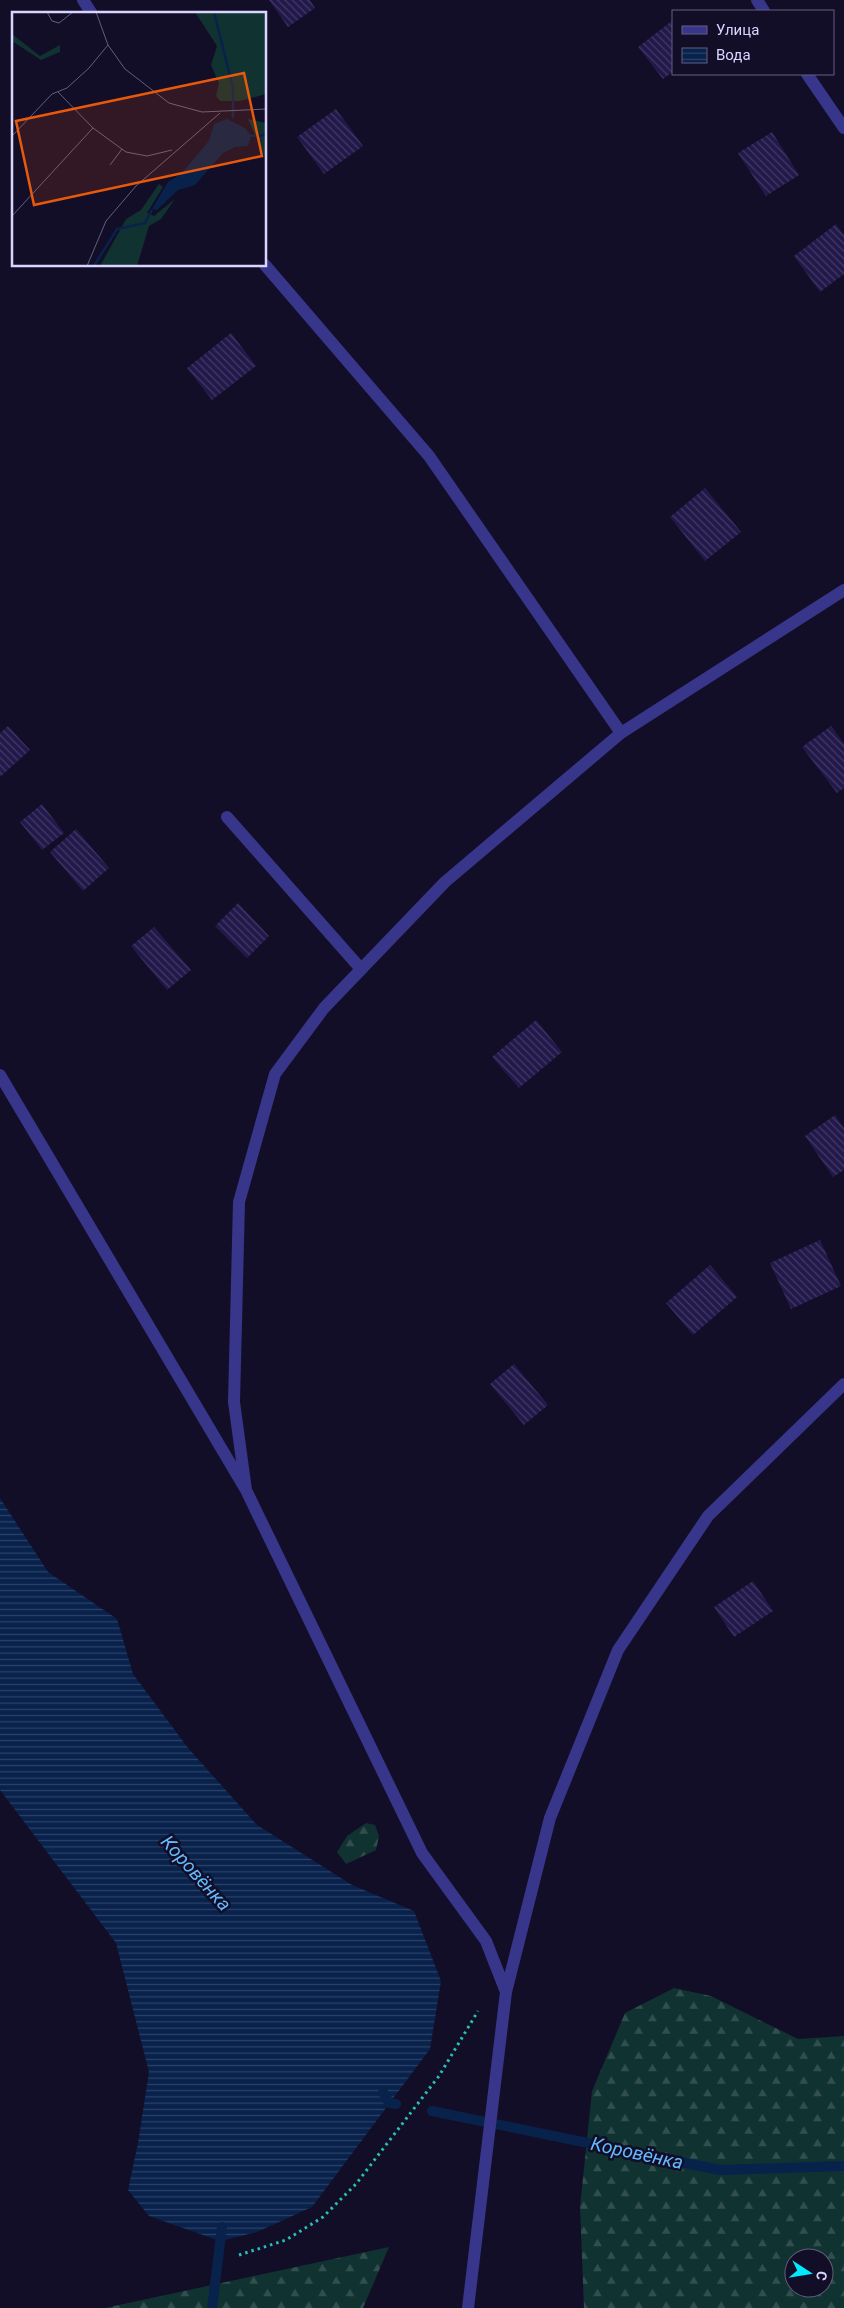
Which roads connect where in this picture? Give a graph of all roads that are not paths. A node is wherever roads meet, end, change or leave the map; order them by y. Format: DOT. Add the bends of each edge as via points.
graph roads {
  1 [pos="83,0"];
  2 [pos="91,12"];
  3 [pos="808,75"];
  4 [pos="844,128"];
  5 [pos="266,266"];
  6 [pos="844,590"];
  7 [pos="621,733"];
  8 [pos="227,817"];
  9 [pos="361,969"];
  10 [pos="0,1075"];
  11 [pos="844,1384"];
  12 [pos="246,1490"];
  13 [pos="506,1992"];
  14 [pos="468,2308"];
  1 -- 2 [label="street"];
  3 -- 4 [label="street"];
  5 -- 7 [label="street" via="429,456"];
  6 -- 7 [label="street"];
  7 -- 9 [label="street" via="445,882"];
  8 -- 9 [label="street"];
  9 -- 12 [label="street" via="324,1008 275,1074 239,1202 234,1402"];
  10 -- 12 [label="street"];
  11 -- 13 [label="street" via="708,1516 618,1650 550,1818"];
  12 -- 13 [label="street" via="422,1853 486,1941"];
  13 -- 14 [label="street"];
}
